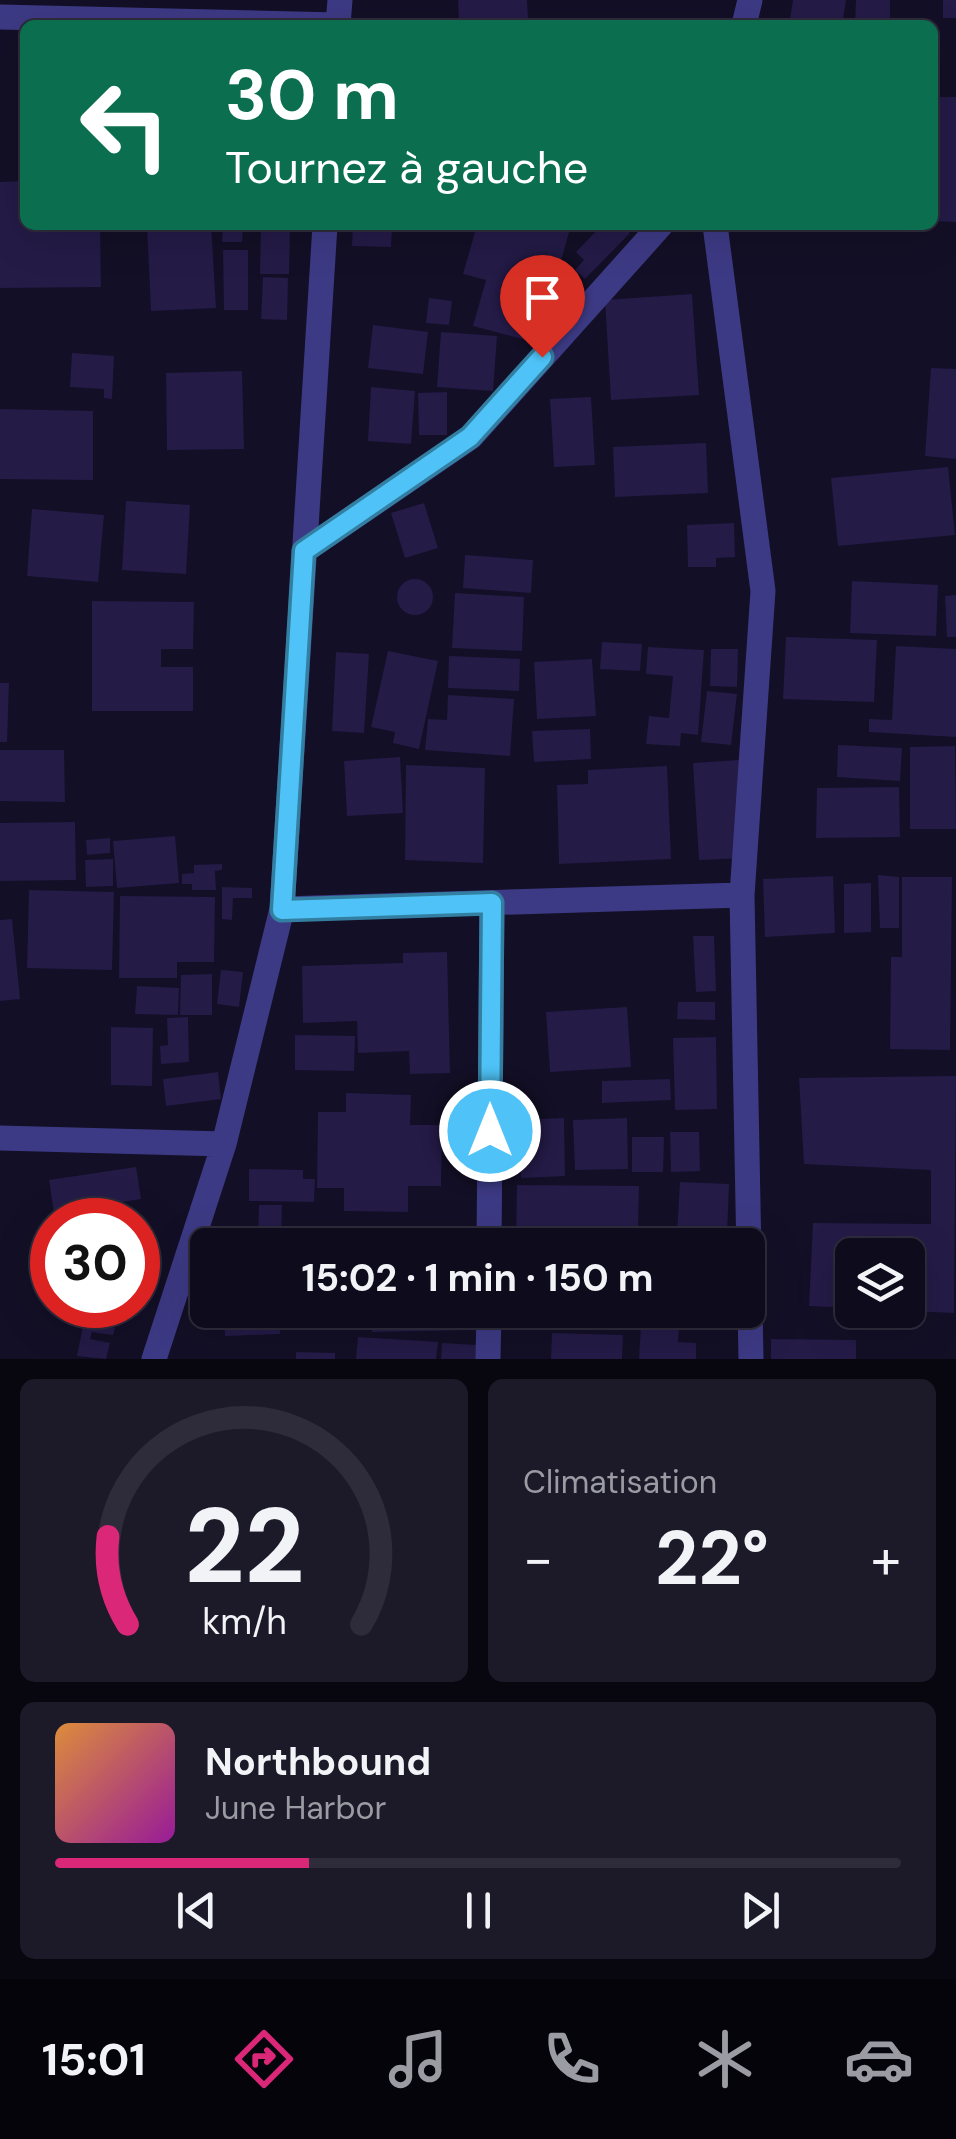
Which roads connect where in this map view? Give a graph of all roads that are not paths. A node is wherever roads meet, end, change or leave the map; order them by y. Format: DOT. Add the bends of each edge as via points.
graph roads {
  1 [pos="0,17"];
  2 [pos="127,20"];
  3 [pos="325,230"];
  4 [pos="656,230"];
  5 [pos="716,230"];
  6 [pos="304,551"];
  7 [pos="742,895"];
  8 [pos="492,903"];
  9 [pos="282,910"];
  10 [pos="0,1138"];
  11 [pos="224,1144"];
  12 [pos="489,1228"];
  13 [pos="489,1328"];
  14 [pos="154,1359"];
  15 [pos="488,1359"];
  16 [pos="751,1359"];
  1 -- 2 [label="street"];
  3 -- 6 [label="street"];
  4 -- 6 [label="street" via="470,437"];
  5 -- 7 [label="street" via="764,591"];
  6 -- 9 [label="street"];
  7 -- 8 [label="street"];
  7 -- 16 [label="street"];
  8 -- 9 [label="street"];
  8 -- 12 [label="street"];
  9 -- 11 [label="street"];
  10 -- 11 [label="street"];
  11 -- 14 [label="street"];
  13 -- 15 [label="street"];
}
